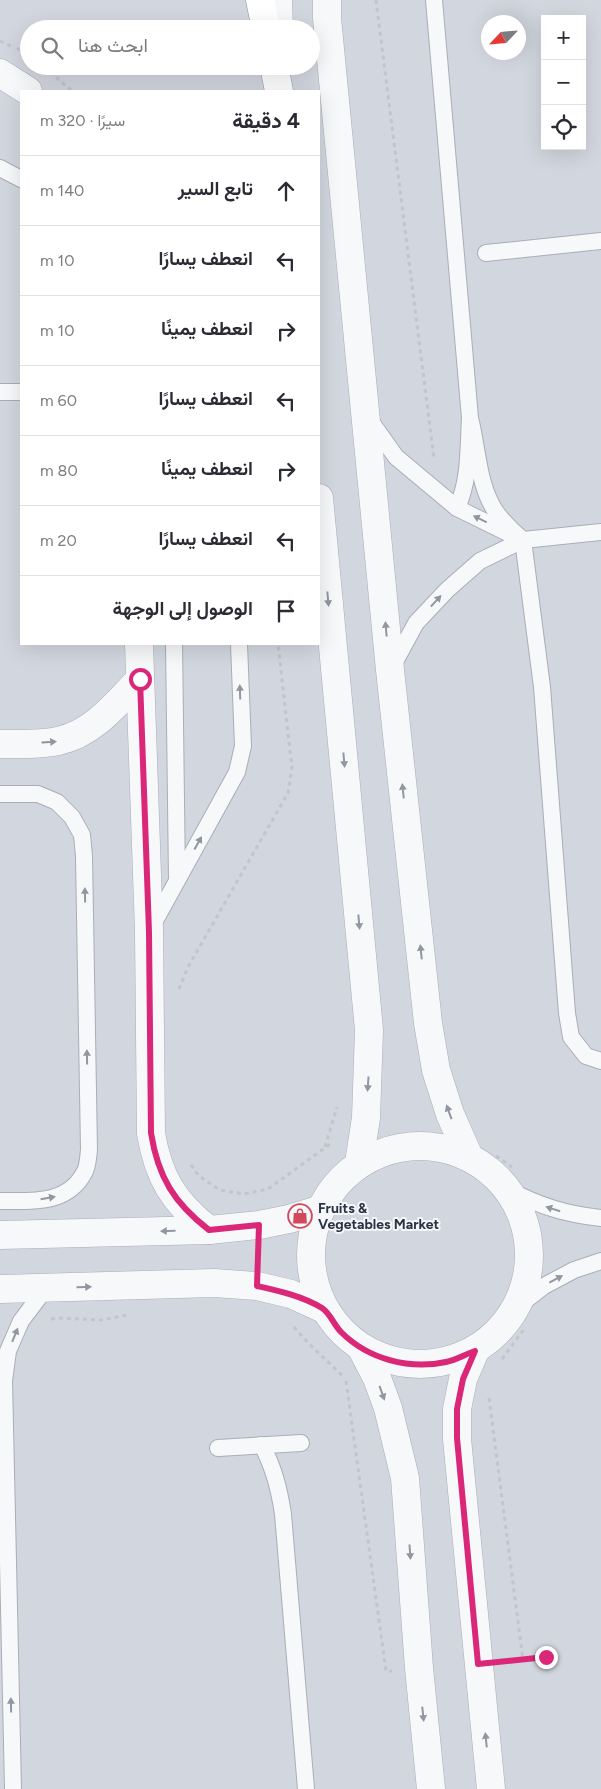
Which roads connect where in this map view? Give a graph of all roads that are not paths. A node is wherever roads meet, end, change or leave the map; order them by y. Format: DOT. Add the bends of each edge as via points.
graph roads {
  1 [pos="260,0"];
  2 [pos="278,0"];
  3 [pos="327,0"];
  4 [pos="437,3"];
  5 [pos="264,20"];
  6 [pos="279,20"];
  7 [pos="0,72"];
  8 [pos="276,75"];
  9 [pos="280,75"];
  10 [pos="27,90"];
  11 [pos="280,90"];
  12 [pos="280,90"];
  13 [pos="0,168"];
  14 [pos="20,178"];
  15 [pos="601,241"];
  16 [pos="486,253"];
  17 [pos="0,392"];
  18 [pos="20,392"];
  19 [pos="366,415"];
  20 [pos="470,418"];
  21 [pos="456,508"];
  22 [pos="320,509"];
  23 [pos="601,532"];
  24 [pos="523,540"];
  25 [pos="139,645"];
  26 [pos="174,645"];
  27 [pos="239,645"];
  28 [pos="390,670"];
  29 [pos="140,679"];
  30 [pos="0,744"];
  31 [pos="0,794"];
  32 [pos="177,881"];
  33 [pos="149,932"];
  34 [pos="601,1061"];
  35 [pos="481,1156"];
  36 [pos="359,1163"];
  37 [pos="512,1179"];
  38 [pos="0,1201"];
  39 [pos="319,1210"];
  40 [pos="601,1218"];
  41 [pos="209,1230"];
  42 [pos="0,1235"];
  43 [pos="601,1261"];
  44 [pos="46,1288"];
  45 [pos="0,1289"];
  46 [pos="324,1308"];
  47 [pos="521,1317"];
  48 [pos="362,1349"];
  49 [pos="475,1351"];
  50 [pos="2,1380"];
  51 [pos="301,1443"];
  52 [pos="262,1445"];
  53 [pos="218,1448"];
  54 [pos="6,1739"];
  55 [pos="13,1789"];
  56 [pos="306,1789"];
  57 [pos="431,1789"];
  58 [pos="491,1789"];
  1 -- 5 [label="highway"];
  2 -- 6 [label="street"];
  3 -- 19 [label="street" via="326,18"];
  4 -- 20 [label="lane"];
  7 -- 10 [label="street"];
  8 -- 11 [label="highway"];
  9 -- 12 [label="street"];
  13 -- 14 [label="lane"];
  15 -- 16 [label="lane"];
  17 -- 18 [label="lane"];
  19 -- 21 [label="lane" via="396,457"];
  28 -- 19 [label="street, one-way"];
  20 -- 21 [label="lane" via="467,478"];
  20 -- 24 [label="lane" via="486,493 495,511"];
  24 -- 21 [label="lane, one-way"];
  22 -- 36 [label="street, one-way" via="369,1030 366,1118"];
  23 -- 24 [label="lane"];
  28 -- 24 [label="lane, one-way" via="416,623 447,590 480,561"];
  24 -- 34 [label="lane" via="542,686 567,1013 571,1037 586,1056"];
  25 -- 29 [label="street"];
  26 -- 32 [label="lane"];
  32 -- 27 [label="lane, one-way" via="237,772 243,746"];
  35 -- 28 [label="street, one-way" via="450,1114 436,1070 428,1023"];
  30 -- 29 [label="street, one-way" via="58,741 87,729"];
  29 -- 33 [label="street"];
  38 -- 31 [label="lane, one-way" via="52,1199 72,1190 85,1172 89,1150 82,835 72,817 57,802 38,794"];
  32 -- 33 [label="lane"];
  33 -- 41 [label="street" via="151,1133 154,1152 160,1171 180,1204"];
  35 -- 36 [label="street" via="413,1145 385,1151"];
  35 -- 37 [label="street" via="490,1171"];
  36 -- 39 [label="street" via="336,1184"];
  40 -- 37 [label="lane, one-way" via="536,1204"];
  37 -- 47 [label="street" via="527,1234 529,1259"];
  39 -- 41 [label="street" via="259,1225"];
  39 -- 46 [label="street" via="310,1260 314,1285"];
  41 -- 42 [label="street, one-way"];
  47 -- 43 [label="lane, one-way" via="544,1286 574,1270"];
  44 -- 45 [label="street"];
  44 -- 46 [label="street, one-way" via="257,1286 291,1294"];
  50 -- 44 [label="lane, one-way" via="8,1351 21,1321"];
  46 -- 48 [label="street" via="340,1331"];
  47 -- 49 [label="street"];
  48 -- 49 [label="street" via="389,1361 418,1366 447,1362"];
  48 -- 57 [label="street, one-way" via="388,1408 405,1478 418,1668"];
  58 -- 49 [label="street, one-way" via="457,1438 457,1409 463,1379"];
  54 -- 50 [label="lane, one-way"];
  51 -- 52 [label="lane"];
  52 -- 53 [label="lane"];
  52 -- 56 [label="lane" via="280,1490"];
  54 -- 55 [label="lane"];
}
